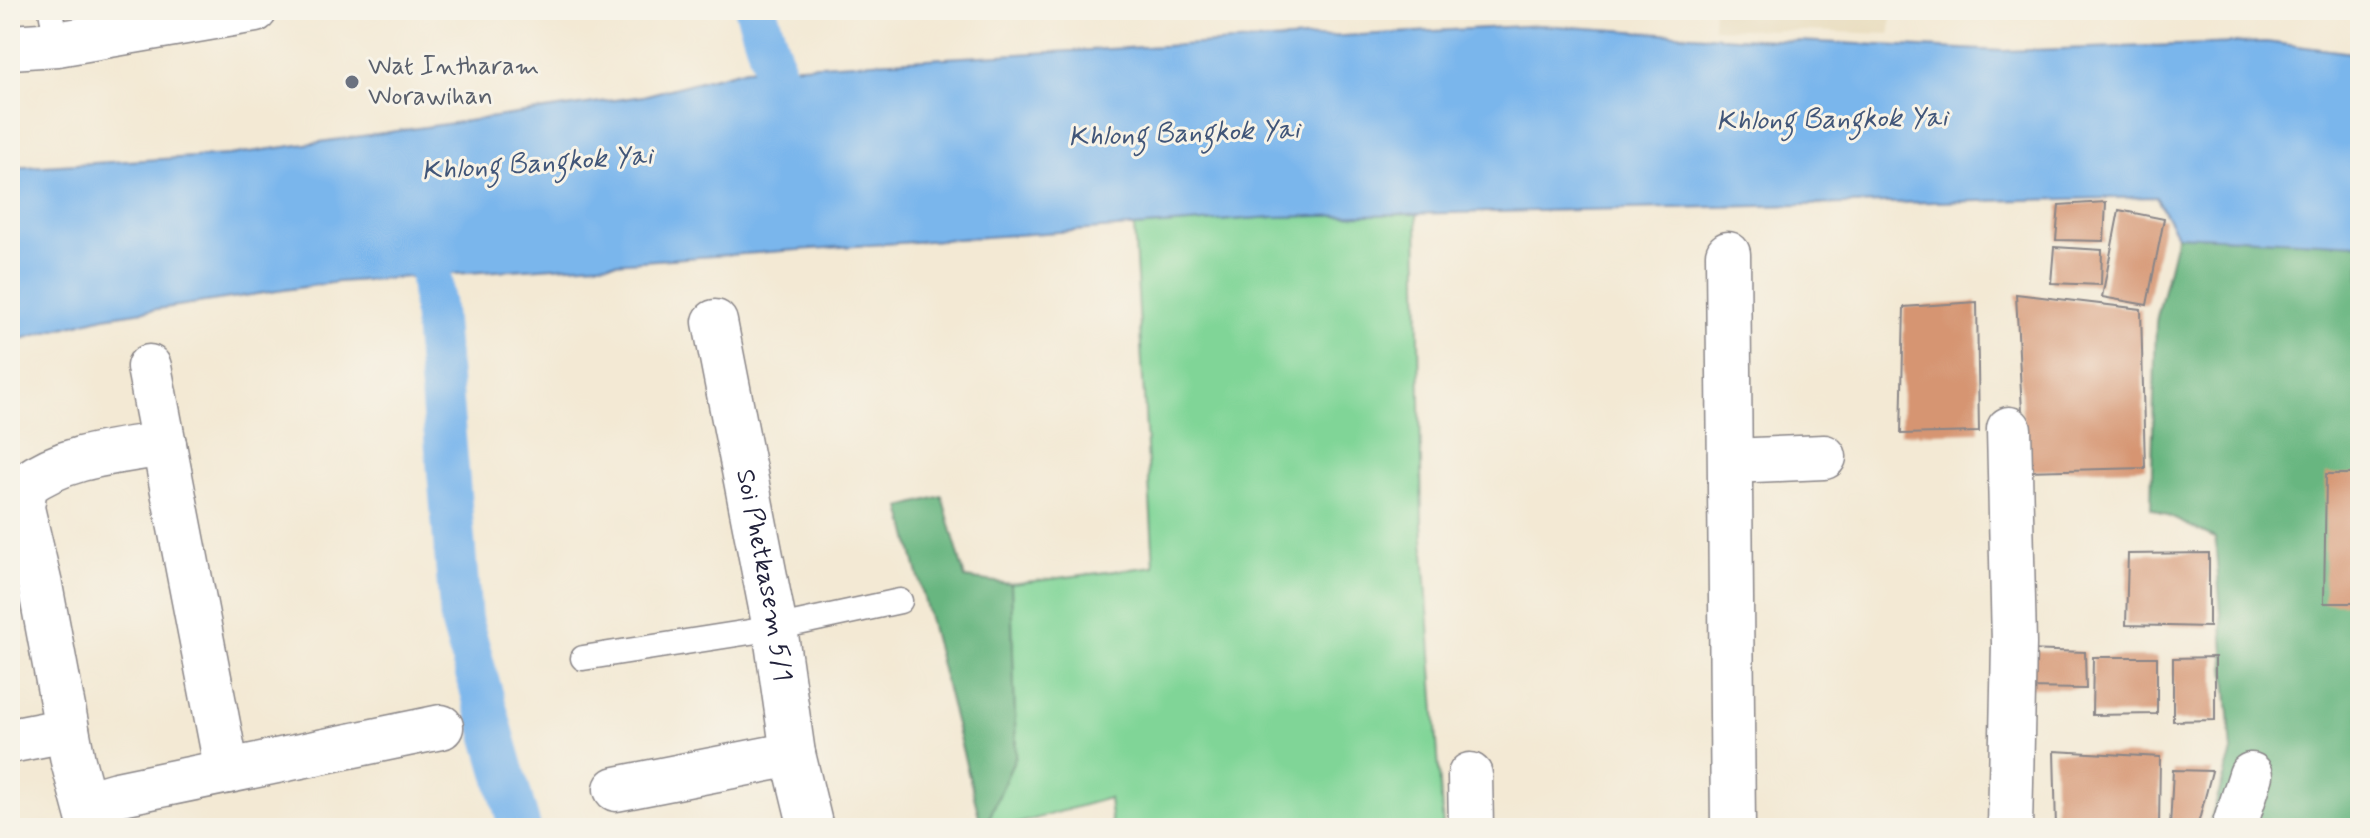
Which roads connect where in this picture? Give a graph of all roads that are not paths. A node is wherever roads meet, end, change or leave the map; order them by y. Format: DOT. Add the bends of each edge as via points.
graph roads {
  1 [pos="255,10"];
  2 [pos="54,27"];
  3 [pos="10,47"];
  4 [pos="1728,254"];
  5 [pos="715,322"];
  6 [pos="149,367"];
  7 [pos="2009,429"];
  8 [pos="164,444"];
  9 [pos="1824,457"];
  10 [pos="1731,461"];
  11 [pos="900,601"];
  12 [pos="775,628"];
  13 [pos="583,658"];
  14 [pos="441,727"];
  15 [pos="67,730"];
  16 [pos="10,741"];
  17 [pos="793,754"];
  18 [pos="227,771"];
  19 [pos="1470,775"];
  20 [pos="2251,775"];
  21 [pos="616,789"];
  22 [pos="88,815"];
  23 [pos="811,828"];
  24 [pos="1471,828"];
  25 [pos="1733,828"];
  26 [pos="2010,828"];
  27 [pos="2234,828"];
  1 -- 2 [label="street"];
  2 -- 3 [label="street"];
  4 -- 10 [label="street"];
  5 -- 12 [label="street, Soi Phetkasem 5/1"];
  6 -- 8 [label="street"];
  7 -- 26 [label="street" via="2014,644"];
  8 -- 15 [label="street" via="71,460 25,485 22,508"];
  8 -- 18 [label="street"];
  9 -- 10 [label="street"];
  10 -- 25 [label="street"];
  11 -- 12 [label="lane"];
  12 -- 13 [label="lane"];
  12 -- 17 [label="street, Soi Phetkasem 5/1"];
  14 -- 18 [label="street"];
  15 -- 16 [label="street"];
  15 -- 22 [label="street"];
  17 -- 21 [label="street"];
  17 -- 23 [label="street, Soi Phetkasem 5/1"];
  18 -- 22 [label="street"];
  19 -- 24 [label="street"];
  20 -- 27 [label="street"];
}
